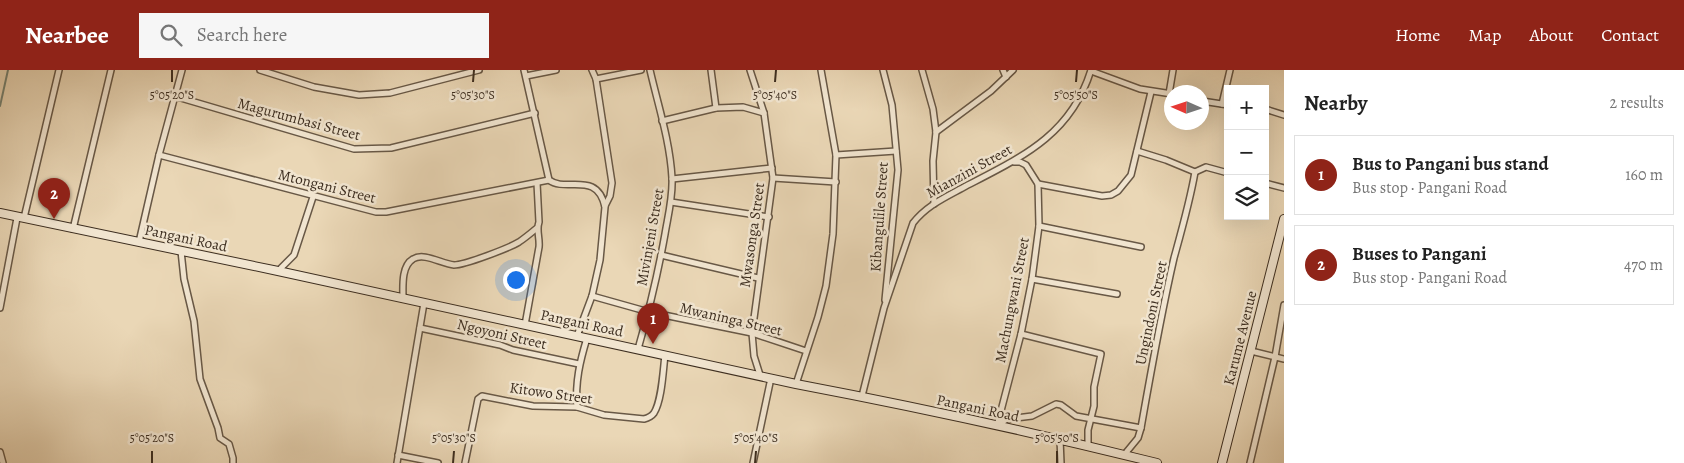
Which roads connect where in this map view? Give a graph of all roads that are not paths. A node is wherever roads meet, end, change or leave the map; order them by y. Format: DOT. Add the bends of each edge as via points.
graph roads {
  1 [pos="59,70"];
  2 [pos="111,70"];
  3 [pos="182,70"];
  4 [pos="260,70"];
  5 [pos="479,70"];
  6 [pos="556,70"];
  7 [pos="592,70"];
  8 [pos="641,70"];
  9 [pos="650,70"];
  10 [pos="710,70"];
  11 [pos="750,70"];
  12 [pos="821,70"];
  13 [pos="883,70"];
  14 [pos="922,70"];
  15 [pos="1003,70"];
  16 [pos="1013,70"];
  17 [pos="1091,70"];
  18 [pos="1173,70"];
  19 [pos="1230,70"];
  20 [pos="525,73"];
  21 [pos="1006,77"];
  22 [pos="596,79"];
  23 [pos="1171,85"];
  24 [pos="1228,85"];
  25 [pos="1152,92"];
  26 [pos="1164,93"];
  27 [pos="174,96"];
  28 [pos="1209,102"];
  29 [pos="1224,105"];
  30 [pos="716,108"];
  31 [pos="1269,110"];
  32 [pos="764,112"];
  33 [pos="535,113"];
  34 [pos="1284,115"];
  35 [pos="662,122"];
  36 [pos="936,132"];
  37 [pos="896,151"];
  38 [pos="1136,151"];
  39 [pos="159,155"];
  40 [pos="836,155"];
  41 [pos="1013,162"];
  42 [pos="772,168"];
  43 [pos="1195,172"];
  44 [pos="1224,172"];
  45 [pos="773,178"];
  46 [pos="672,179"];
  47 [pos="549,180"];
  48 [pos="836,182"];
  49 [pos="537,183"];
  50 [pos="1038,184"];
  51 [pos="1269,184"];
  52 [pos="1284,188"];
  53 [pos="313,197"];
  54 [pos="671,202"];
  55 [pos="934,204"];
  56 [pos="604,207"];
  57 [pos="0,214"];
  58 [pos="769,217"];
  59 [pos="20,218"];
  60 [pos="1284,219"];
  61 [pos="1039,226"];
  62 [pos="73,228"];
  63 [pos="537,228"];
  64 [pos="138,242"];
  65 [pos="1141,247"];
  66 [pos="181,251"];
  67 [pos="661,255"];
  68 [pos="278,271"];
  69 [pos="758,278"];
  70 [pos="1032,279"];
  71 [pos="1116,294"];
  72 [pos="592,296"];
  73 [pos="403,298"];
  74 [pos="424,303"];
  75 [pos="1284,305"];
  76 [pos="0,308"];
  77 [pos="884,308"];
  78 [pos="649,312"];
  79 [pos="525,325"];
  80 [pos="420,328"];
  81 [pos="752,333"];
  82 [pos="1021,334"];
  83 [pos="577,336"];
  84 [pos="588,338"];
  85 [pos="638,349"];
  86 [pos="806,351"];
  87 [pos="1255,352"];
  88 [pos="665,355"];
  89 [pos="1272,357"];
  90 [pos="1284,359"];
  91 [pos="579,364"];
  92 [pos="760,375"];
  93 [pos="770,378"];
  94 [pos="796,384"];
  95 [pos="862,396"];
  96 [pos="577,407"];
  97 [pos="1092,418"];
  98 [pos="997,426"];
  99 [pos="1141,428"];
  100 [pos="1060,439"];
  101 [pos="1088,446"];
  102 [pos="0,452"];
  103 [pos="398,455"];
  104 [pos="1124,455"];
  105 [pos="3,463"];
  106 [pos="233,463"];
  107 [pos="397,463"];
  108 [pos="438,463"];
  109 [pos="465,463"];
  110 [pos="753,463"];
  111 [pos="1061,463"];
  112 [pos="1157,463"];
  113 [pos="1222,463"];
  114 [pos="1250,463"];
  1 -- 59 [label="street"];
  2 -- 62 [label="street"];
  3 -- 27 [label="street"];
  4 -- 5 [label="street" via="314,87 359,95 390,93"];
  6 -- 20 [label="street"];
  7 -- 22 [label="street"];
  8 -- 22 [label="street"];
  9 -- 35 [label="street, Mivinjeni Street"];
  10 -- 30 [label="street"];
  11 -- 32 [label="street, Mwasonga Street"];
  12 -- 40 [label="street"];
  13 -- 37 [label="street, Kibangulile Street" via="892,105"];
  14 -- 36 [label="street"];
  15 -- 21 [label="street"];
  16 -- 21 [label="street"];
  17 -- 25 [label="street"];
  17 -- 41 [label="street, Mianzini Street" via="1086,87 1068,117 1038,146"];
  18 -- 23 [label="street"];
  19 -- 24 [label="street"];
  20 -- 33 [label="street"];
  21 -- 36 [label="street"];
  22 -- 56 [label="street" via="612,183"];
  25 -- 26 [label="street"];
  25 -- 38 [label="street"];
  27 -- 33 [label="street, Magurumbasi Street" via="354,149 391,148"];
  27 -- 39 [label="street"];
  28 -- 29 [label="street"];
  30 -- 32 [label="street" via="743,107"];
  30 -- 35 [label="street"];
  31 -- 34 [label="street"];
  32 -- 42 [label="street, Mwasonga Street"];
  33 -- 47 [label="street"];
  35 -- 46 [label="street, Mivinjeni Street"];
  36 -- 55 [label="street"];
  37 -- 40 [label="street"];
  37 -- 77 [label="street, Kibangulile Street" via="898,170"];
  38 -- 43 [label="street"];
  38 -- 50 [label="street" via="1131,175 1111,195"];
  39 -- 53 [label="street, Mtongani Street"];
  39 -- 64 [label="street"];
  40 -- 48 [label="street"];
  41 -- 50 [label="street" via="1026,165"];
  41 -- 55 [label="street, Mianzini Street"];
  42 -- 45 [label="street, Mwasonga Street"];
  42 -- 46 [label="street"];
  43 -- 44 [label="street" via="1206,167"];
  43 -- 99 [label="street, Ungindoni Street" via="1174,259"];
  45 -- 48 [label="street"];
  45 -- 58 [label="street, Mwasonga Street"];
  46 -- 54 [label="street, Mivinjeni Street"];
  47 -- 49 [label="street, Mtongani Street"];
  47 -- 56 [label="street" via="593,188 600,194"];
  48 -- 86 [label="street" via="826,286"];
  49 -- 53 [label="street, Mtongani Street" via="376,212"];
  49 -- 63 [label="street"];
  50 -- 61 [label="street, Machungwani Street"];
  51 -- 52 [label="street"];
  53 -- 68 [label="street" via="294,255"];
  54 -- 58 [label="street"];
  54 -- 67 [label="street, Mivinjeni Street"];
  55 -- 77 [label="street, Mianzini Street" via="913,223"];
  56 -- 72 [label="street" via="600,260"];
  57 -- 59 [label="main road, Pangani Road"];
  58 -- 69 [label="street, Mwasonga Street"];
  59 -- 62 [label="main road, Pangani Road"];
  59 -- 76 [label="street"];
  60 -- 87 [label="main road, Karume Avenue"];
  61 -- 65 [label="street"];
  61 -- 70 [label="street, Machungwani Street"];
  62 -- 64 [label="main road, Pangani Road"];
  63 -- 73 [label="street" via="517,244 466,264 414,258 403,277"];
  63 -- 79 [label="street" via="540,239"];
  64 -- 66 [label="main road, Pangani Road"];
  66 -- 68 [label="main road, Pangani Road"];
  66 -- 106 [label="street" via="194,321 200,379 220,438 229,444"];
  67 -- 69 [label="street"];
  67 -- 78 [label="street, Mivinjeni Street"];
  68 -- 73 [label="main road, Pangani Road"];
  69 -- 81 [label="street, Mwasonga Street"];
  70 -- 71 [label="street"];
  70 -- 82 [label="street, Machungwani Street"];
  72 -- 78 [label="street, Mwaninga Street"];
  72 -- 83 [label="street"];
  73 -- 74 [label="main road, Pangani Road"];
  74 -- 79 [label="main road, Pangani Road"];
  74 -- 80 [label="street"];
  75 -- 89 [label="street"];
  77 -- 95 [label="street, Mianzini Street"];
  78 -- 81 [label="street, Mwaninga Street"];
  78 -- 85 [label="street, Mivinjeni Street"];
  79 -- 83 [label="main road, Pangani Road"];
  80 -- 91 [label="street, Ngoyoni Street"];
  80 -- 103 [label="street"];
  81 -- 86 [label="street, Mwaninga Street"];
  81 -- 92 [label="street, Mwasonga Street"];
  82 -- 97 [label="street" via="1101,354"];
  82 -- 98 [label="street, Machungwani Street"];
  83 -- 84 [label="main road, Pangani Road"];
  84 -- 85 [label="main road, Pangani Road"];
  84 -- 91 [label="street"];
  85 -- 88 [label="main road, Pangani Road"];
  86 -- 94 [label="street"];
  87 -- 89 [label="street"];
  87 -- 113 [label="main road, Karume Avenue"];
  88 -- 92 [label="main road, Pangani Road"];
  88 -- 96 [label="street, Kitowo Street" via="659,399 650,418 604,415"];
  89 -- 90 [label="street"];
  89 -- 114 [label="street"];
  91 -- 96 [label="street"];
  92 -- 93 [label="main road, Pangani Road"];
  93 -- 94 [label="main road, Pangani Road"];
  93 -- 110 [label="street"];
  94 -- 95 [label="main road, Pangani Road"];
  95 -- 98 [label="main road, Pangani Road"];
  96 -- 109 [label="street, Kitowo Street" via="533,406 482,396 478,399"];
  97 -- 98 [label="street" via="1076,416 1056,404 1032,416 1007,419"];
  97 -- 99 [label="street"];
  97 -- 101 [label="street"];
  98 -- 100 [label="main road, Pangani Road"];
  99 -- 104 [label="street, Ungindoni Street" via="1138,438"];
  100 -- 101 [label="main road, Pangani Road"];
  100 -- 111 [label="street"];
  101 -- 104 [label="main road, Pangani Road"];
  102 -- 105 [label="street"];
  103 -- 107 [label="street"];
  103 -- 108 [label="street"];
  104 -- 112 [label="main road, Pangani Road"];
}
